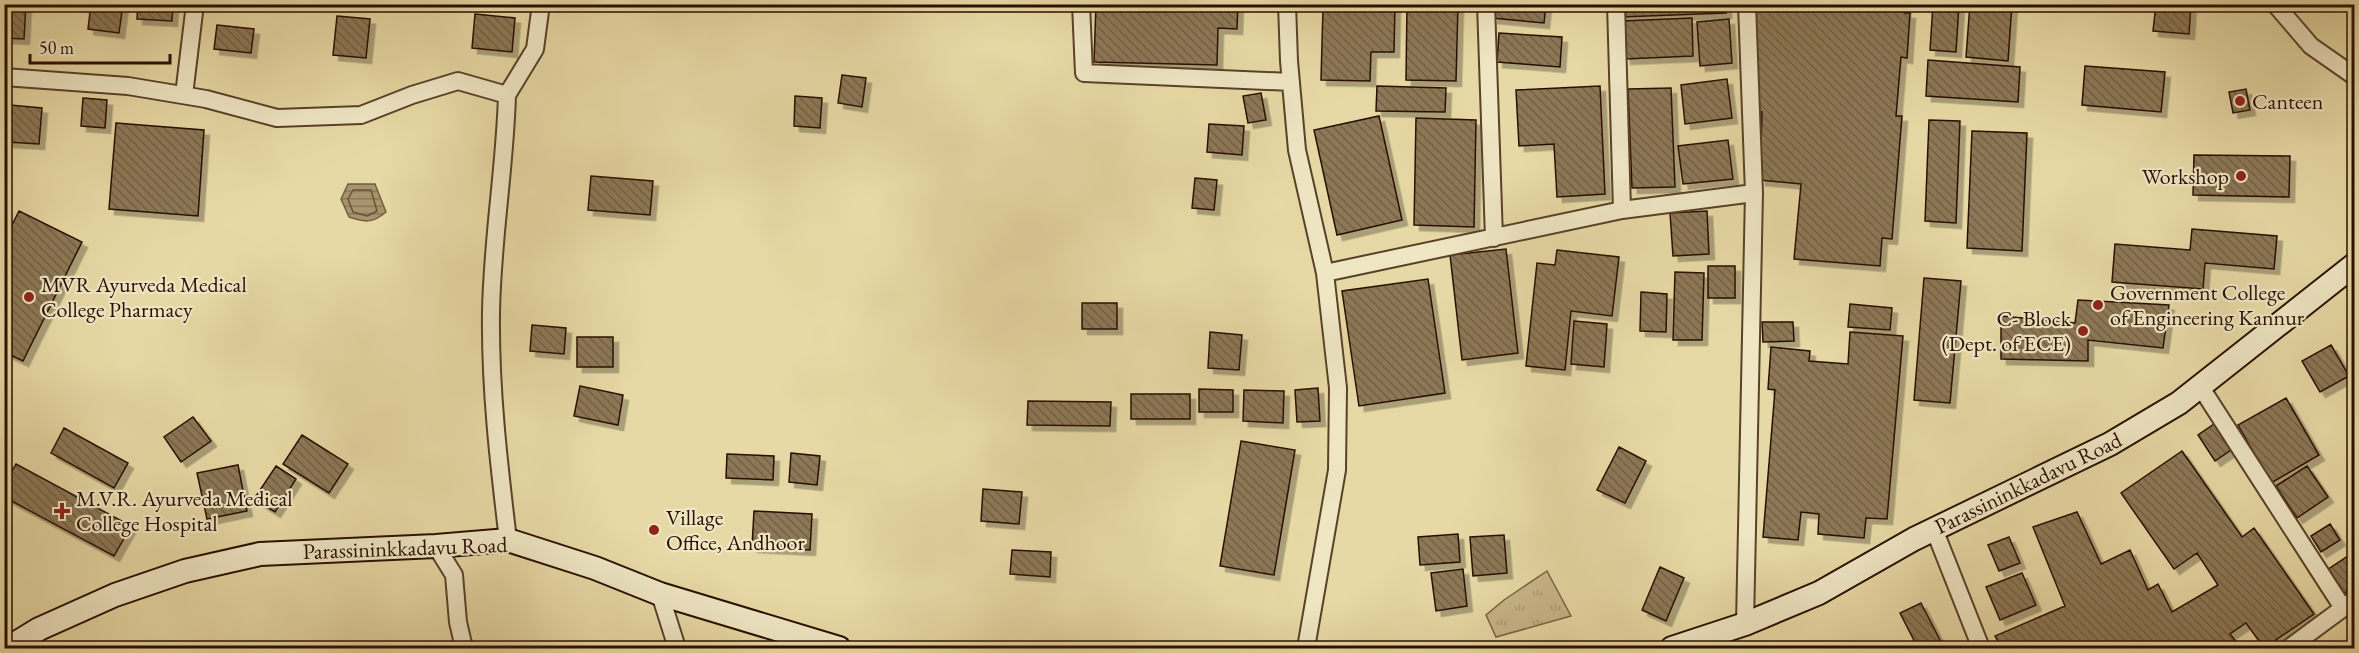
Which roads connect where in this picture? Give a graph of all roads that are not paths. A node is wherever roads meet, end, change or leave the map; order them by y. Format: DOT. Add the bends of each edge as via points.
graph roads {
  1 [pos="195,4"];
  2 [pos="542,4"];
  3 [pos="1081,4"];
  4 [pos="1287,4"];
  5 [pos="1486,4"];
  6 [pos="1616,4"];
  7 [pos="1747,4"];
  8 [pos="2275,4"];
  9 [pos="2355,76"];
  10 [pos="4,77"];
  11 [pos="1291,82"];
  12 [pos="184,95"];
  13 [pos="507,95"];
  14 [pos="1754,193"];
  15 [pos="1622,210"];
  16 [pos="1494,238"];
  17 [pos="2355,265"];
  18 [pos="1325,273"];
  19 [pos="2200,386"];
  20 [pos="1934,530"];
  21 [pos="508,540"];
  22 [pos="436,546"];
  23 [pos="660,594"];
  24 [pos="2349,604"];
  25 [pos="1745,624"];
  26 [pos="8,648"];
  27 [pos="464,648"];
  28 [pos="677,648"];
  29 [pos="839,648"];
  30 [pos="1306,648"];
  31 [pos="1672,648"];
  32 [pos="1981,648"];
  33 [pos="2289,648"];
  1 -- 12 [label="street"];
  2 -- 13 [label="street" via="535,49"];
  3 -- 11 [label="street" via="1084,74"];
  4 -- 11 [label="street"];
  5 -- 16 [label="street"];
  6 -- 15 [label="street"];
  7 -- 14 [label="street"];
  8 -- 9 [label="street" via="2311,46"];
  10 -- 12 [label="street" via="128,86"];
  11 -- 18 [label="street" via="1297,150"];
  12 -- 13 [label="street" via="278,118 361,115 458,81"];
  13 -- 21 [label="street" via="491,314 492,381"];
  14 -- 15 [label="street"];
  14 -- 25 [label="street"];
  15 -- 16 [label="street"];
  16 -- 18 [label="street"];
  17 -- 19 [label="main road, Parassininkkadavu Road"];
  18 -- 30 [label="street" via="1338,388 1338,470"];
  19 -- 20 [label="main road, Parassininkkadavu Road" via="2110,444"];
  19 -- 24 [label="street"];
  20 -- 25 [label="main road, Parassininkkadavu Road" via="1819,592"];
  20 -- 32 [label="street"];
  21 -- 22 [label="main road, Parassininkkadavu Road"];
  21 -- 23 [label="main road, Parassininkkadavu Road"];
  22 -- 26 [label="main road, Parassininkkadavu Road" via="260,554 184,571 116,595 39,629"];
  22 -- 27 [label="street" via="454,575"];
  23 -- 28 [label="street"];
  23 -- 29 [label="main road, Parassininkkadavu Road"];
  24 -- 33 [label="street"];
  25 -- 31 [label="main road, Parassininkkadavu Road"];
}
